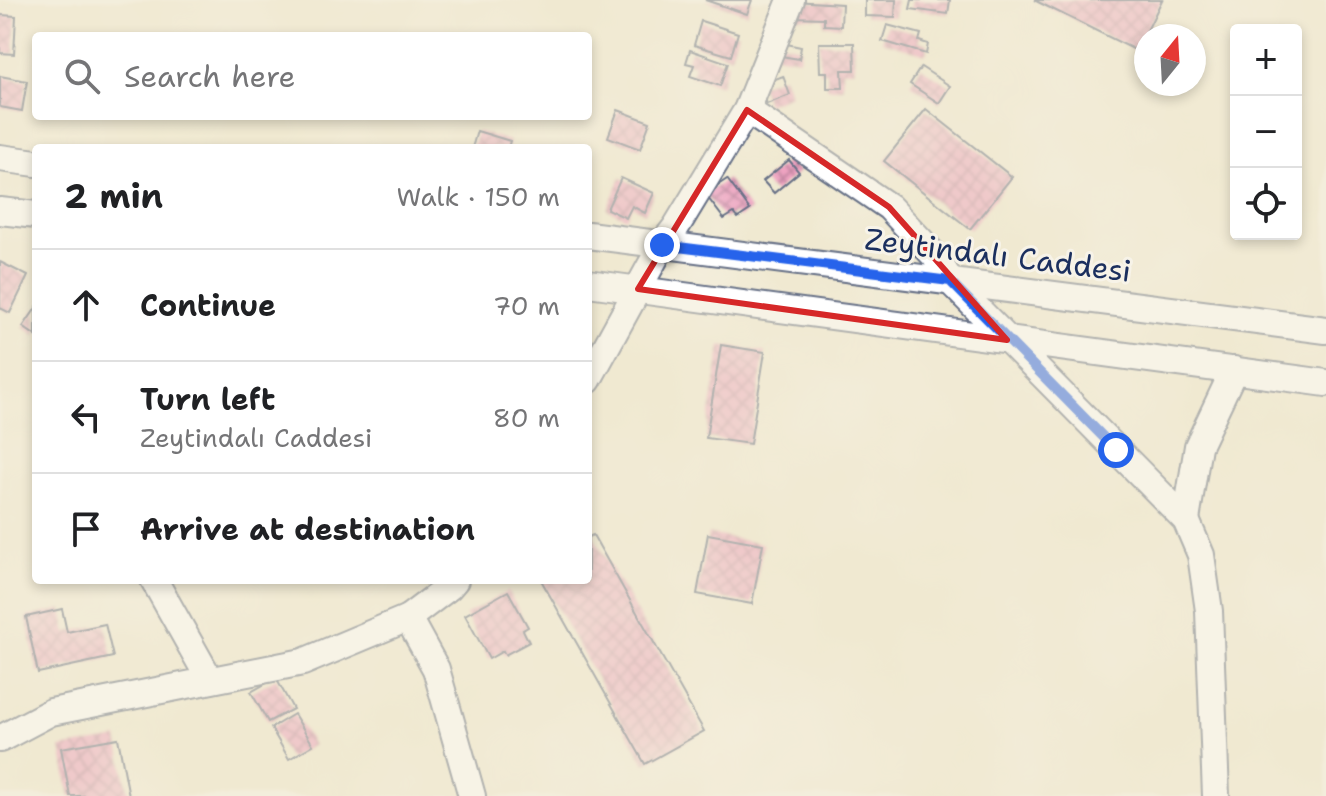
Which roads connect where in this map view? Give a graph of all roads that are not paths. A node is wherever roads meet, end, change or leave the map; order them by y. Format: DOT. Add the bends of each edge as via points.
graph roads {
  1 [pos="791,0"];
  2 [pos="747,110"];
  3 [pos="0,158"];
  4 [pos="32,162"];
  5 [pos="0,211"];
  6 [pos="32,215"];
  7 [pos="592,236"];
  8 [pos="662,245"];
  9 [pos="950,281"];
  10 [pos="592,283"];
  11 [pos="638,289"];
  12 [pos="1326,330"];
  13 [pos="1007,340"];
  14 [pos="1234,370"];
  15 [pos="592,373"];
  16 [pos="1326,383"];
  17 [pos="1186,520"];
  18 [pos="156,584"];
  19 [pos="452,584"];
  20 [pos="408,618"];
  21 [pos="210,680"];
  22 [pos="0,739"];
  23 [pos="472,796"];
  24 [pos="1216,796"];
  1 -- 2 [label="street"];
  2 -- 8 [label="street"];
  2 -- 9 [label="street" via="889,207 935,256"];
  3 -- 4 [label="street"];
  5 -- 6 [label="street"];
  7 -- 8 [label="street, Zeytindalı Caddesi"];
  8 -- 9 [label="street, Zeytindalı Caddesi"];
  8 -- 11 [label="street"];
  9 -- 12 [label="street, Zeytindalı Caddesi"];
  9 -- 13 [label="street"];
  10 -- 11 [label="street"];
  11 -- 13 [label="street"];
  11 -- 15 [label="street"];
  13 -- 14 [label="street"];
  13 -- 17 [label="street"];
  14 -- 16 [label="street"];
  14 -- 17 [label="street" via="1198,446"];
  17 -- 24 [label="street" via="1201,555 1209,611"];
  18 -- 21 [label="street"];
  19 -- 20 [label="street"];
  20 -- 21 [label="street" via="303,662"];
  20 -- 23 [label="street" via="436,669"];
  21 -- 22 [label="street" via="51,712"];
}
